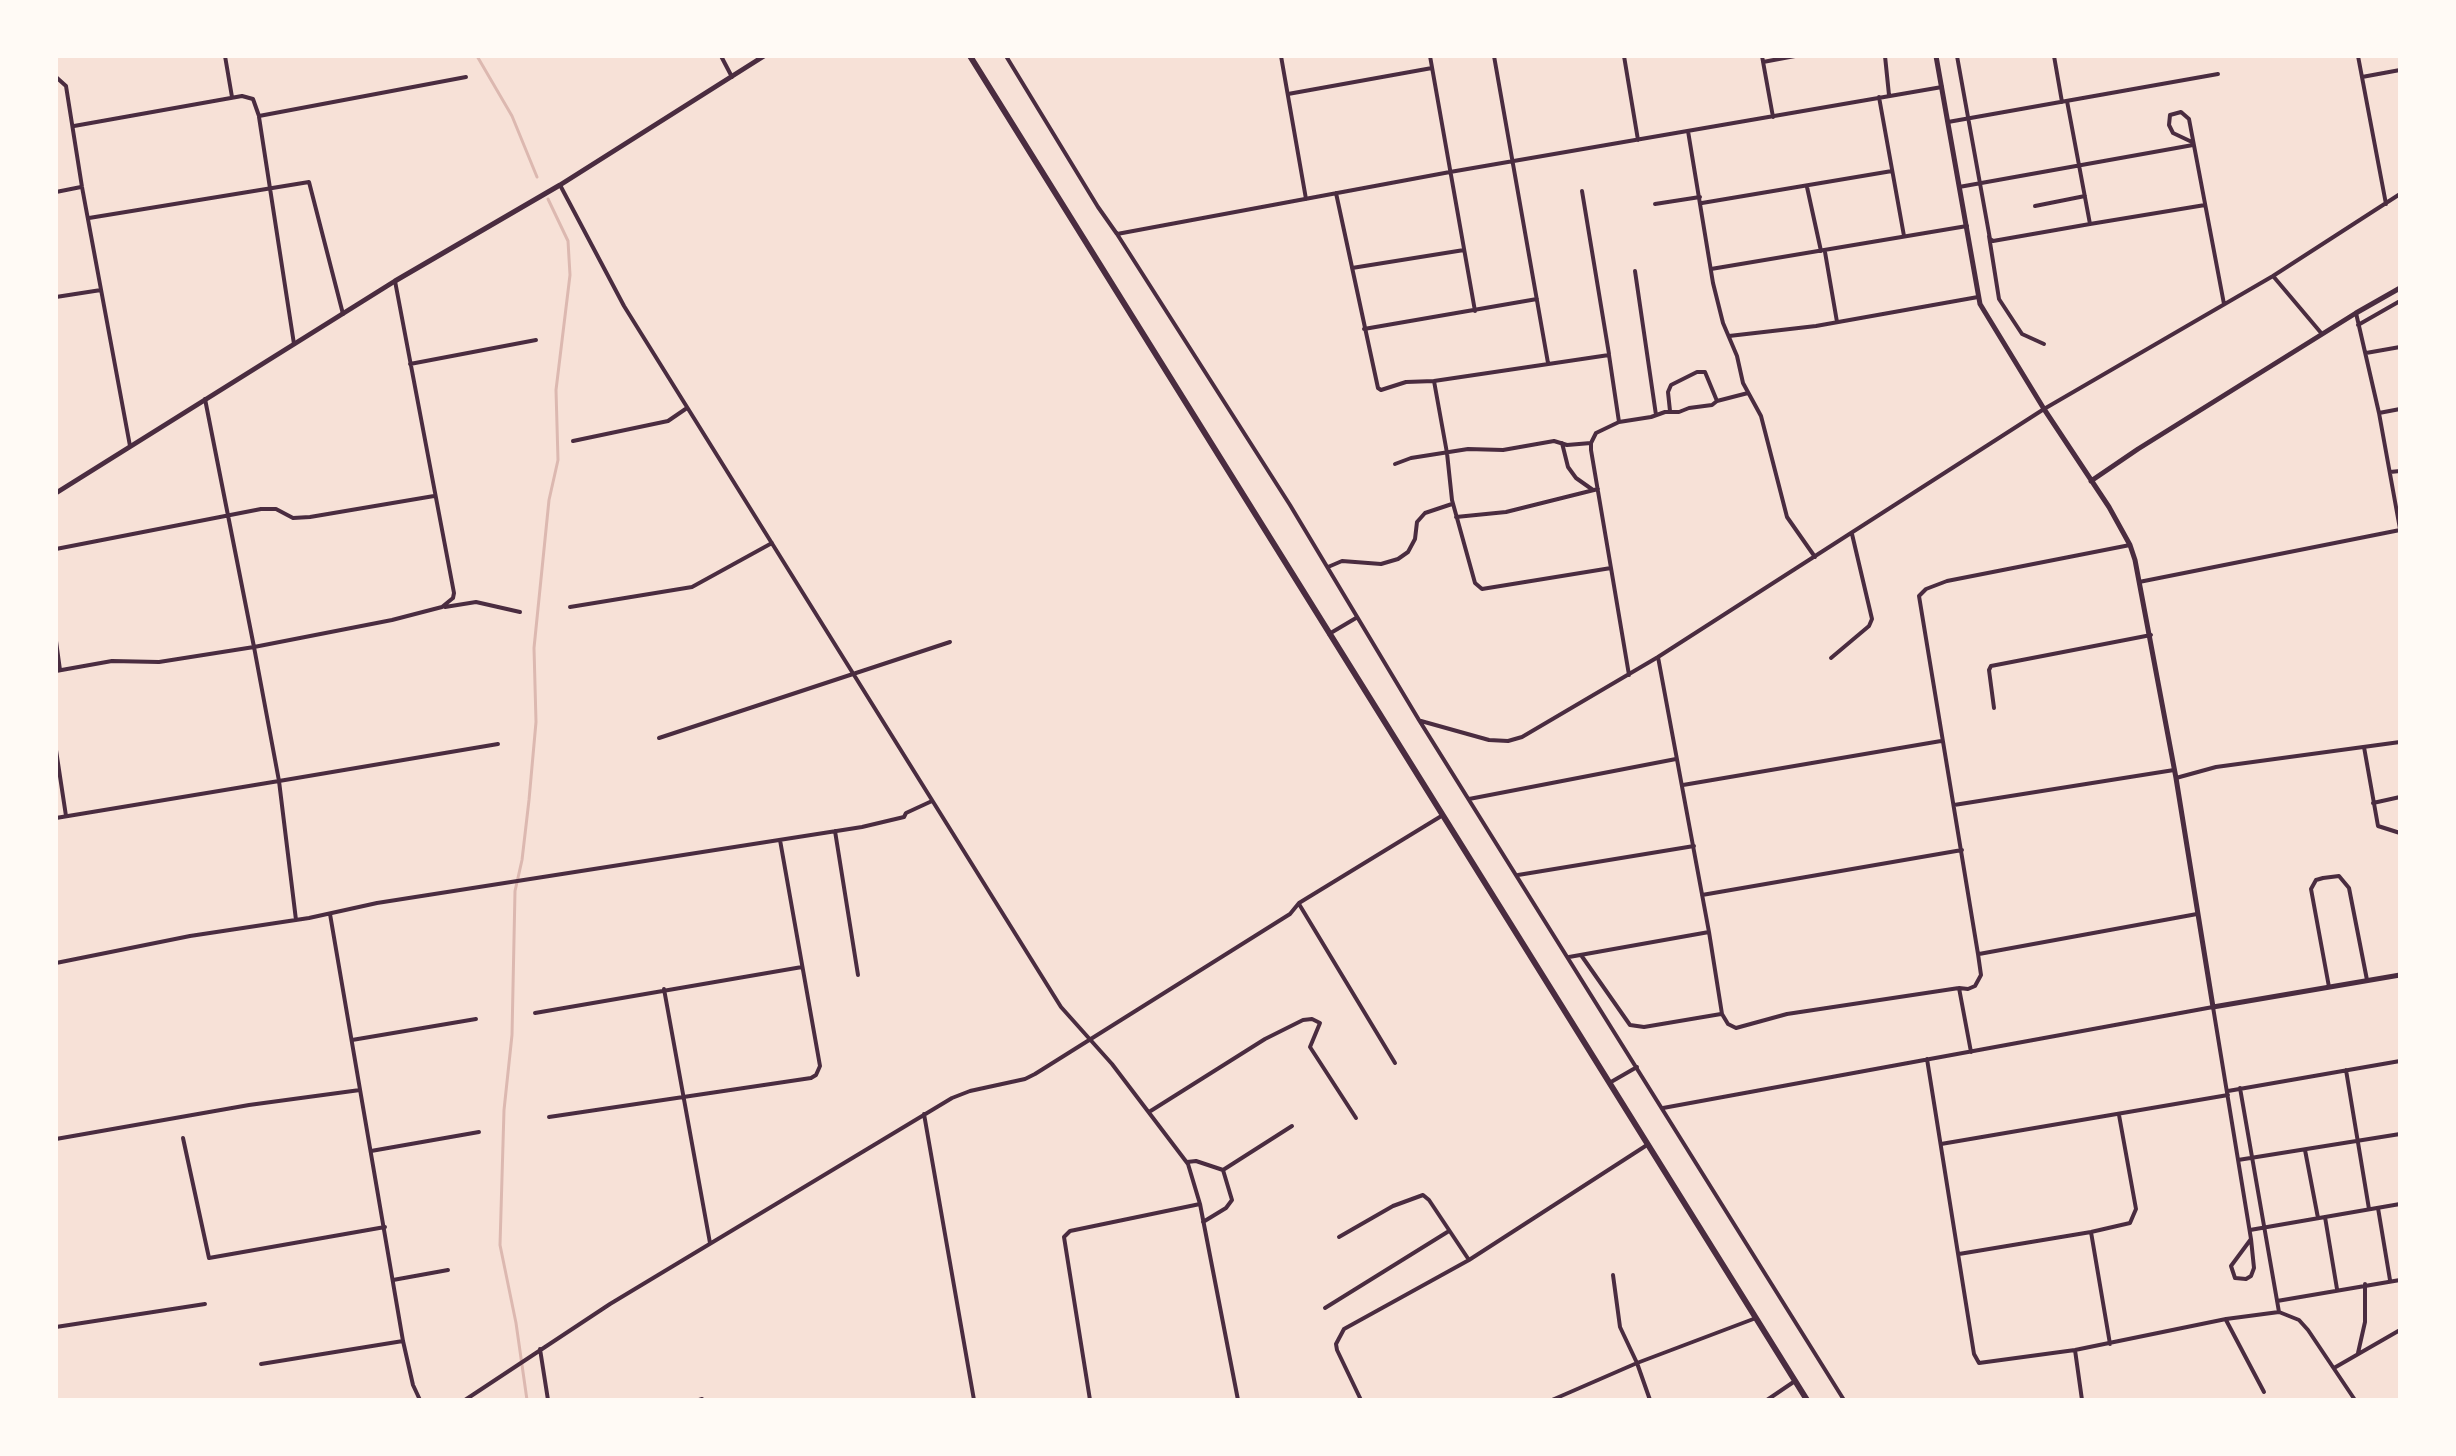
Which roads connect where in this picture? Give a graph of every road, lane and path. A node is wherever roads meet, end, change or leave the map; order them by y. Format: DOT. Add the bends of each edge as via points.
graph roads {
  1 [pos="225,56"];
  2 [pos="721,56"];
  3 [pos="764,56"];
  4 [pos="970,56"];
  5 [pos="1006,56"];
  6 [pos="1281,56"];
  7 [pos="1430,56"];
  8 [pos="1494,56"];
  9 [pos="1624,56"];
  10 [pos="1795,56"];
  11 [pos="1885,56"];
  12 [pos="1937,56"];
  13 [pos="1957,56"];
  14 [pos="2054,56"];
  15 [pos="2358,56"];
  16 [pos="1762,59"];
  17 [pos="1432,68"];
  18 [pos="2400,70"];
  19 [pos="2218,74"];
  20 [pos="56,77"];
  21 [pos="466,77"];
  22 [pos="732,77"];
  23 [pos="2362,77"];
  24 [pos="1942,87"];
  25 [pos="1288,94"];
  26 [pos="1889,95"];
  27 [pos="1879,96"];
  28 [pos="232,97"];
  29 [pos="2065,101"];
  30 [pos="259,116"];
  31 [pos="1773,117"];
  32 [pos="1968,118"];
  33 [pos="1948,122"];
  34 [pos="74,126"];
  35 [pos="1688,131"];
  36 [pos="1638,140"];
  37 [pos="2193,143"];
  38 [pos="1514,162"];
  39 [pos="2079,165"];
  40 [pos="1892,171"];
  41 [pos="1450,172"];
  42 [pos="1979,183"];
  43 [pos="560,185"];
  44 [pos="82,187"];
  45 [pos="270,187"];
  46 [pos="1807,187"];
  47 [pos="1959,187"];
  48 [pos="1582,191"];
  49 [pos="56,192"];
  50 [pos="1336,193"];
  51 [pos="2400,194"];
  52 [pos="2085,196"];
  53 [pos="1306,199"];
  54 [pos="1701,200"];
  55 [pos="1655,204"];
  56 [pos="2386,204"];
  57 [pos="2205,205"];
  58 [pos="2035,206"];
  59 [pos="89,218"];
  60 [pos="2090,224"];
  61 [pos="1967,226"];
  62 [pos="1117,234"];
  63 [pos="1988,235"];
  64 [pos="1904,236"];
  65 [pos="1464,250"];
  66 [pos="1823,252"];
  67 [pos="1352,268"];
  68 [pos="1711,269"];
  69 [pos="1635,271"];
  70 [pos="2273,276"];
  71 [pos="395,281"];
  72 [pos="2400,288"];
  73 [pos="102,290"];
  74 [pos="56,297"];
  75 [pos="1978,297"];
  76 [pos="1537,299"];
  77 [pos="2400,301"];
  78 [pos="2224,304"];
  79 [pos="1475,311"];
  80 [pos="2356,313"];
  81 [pos="343,314"];
  82 [pos="1837,322"];
  83 [pos="2358,325"];
  84 [pos="1364,329"];
  85 [pos="2322,334"];
  86 [pos="1729,336"];
  87 [pos="536,340"];
  88 [pos="294,344"];
  89 [pos="2044,344"];
  90 [pos="2400,347"];
  91 [pos="2366,353"];
  92 [pos="1609,355"];
  93 [pos="1548,363"];
  94 [pos="410,364"];
  95 [pos="1434,381"];
  96 [pos="1749,393"];
  97 [pos="205,399"];
  98 [pos="1717,401"];
  99 [pos="687,408"];
  100 [pos="2044,409"];
  101 [pos="2400,409"];
  102 [pos="1670,411"];
  103 [pos="2379,413"];
  104 [pos="1656,415"];
  105 [pos="1619,422"];
  106 [pos="573,441"];
  107 [pos="1562,443"];
  108 [pos="1591,443"];
  109 [pos="130,448"];
  110 [pos="1447,453"];
  111 [pos="1395,464"];
  112 [pos="2400,471"];
  113 [pos="2390,472"];
  114 [pos="2091,481"];
  115 [pos="1596,490"];
  116 [pos="56,493"];
  117 [pos="435,496"];
  118 [pos="1453,504"];
  119 [pos="228,516"];
  120 [pos="1456,517"];
  121 [pos="2400,530"];
  122 [pos="1852,534"];
  123 [pos="772,543"];
  124 [pos="2130,545"];
  125 [pos="56,549"];
  126 [pos="1816,557"];
  127 [pos="1328,567"];
  128 [pos="1611,568"];
  129 [pos="2139,582"];
  130 [pos="442,607"];
  131 [pos="570,607"];
  132 [pos="520,612"];
  133 [pos="1356,618"];
  134 [pos="1329,634"];
  135 [pos="2151,635"];
  136 [pos="56,641"];
  137 [pos="950,642"];
  138 [pos="254,647"];
  139 [pos="1658,657"];
  140 [pos="1831,658"];
  141 [pos="58,671"];
  142 [pos="852,674"];
  143 [pos="1629,675"];
  144 [pos="1994,708"];
  145 [pos="1419,720"];
  146 [pos="659,738"];
  147 [pos="1942,741"];
  148 [pos="2400,742"];
  149 [pos="498,744"];
  150 [pos="2364,747"];
  151 [pos="56,750"];
  152 [pos="1676,759"];
  153 [pos="2174,770"];
  154 [pos="2176,778"];
  155 [pos="279,781"];
  156 [pos="1683,785"];
  157 [pos="2400,797"];
  158 [pos="1469,799"];
  159 [pos="932,801"];
  160 [pos="2373,803"];
  161 [pos="1954,805"];
  162 [pos="1443,815"];
  163 [pos="66,816"];
  164 [pos="56,818"];
  165 [pos="835,831"];
  166 [pos="2400,833"];
  167 [pos="780,840"];
  168 [pos="1694,846"];
  169 [pos="1962,850"];
  170 [pos="1518,875"];
  171 [pos="1702,895"];
  172 [pos="1299,903"];
  173 [pos="330,914"];
  174 [pos="2197,914"];
  175 [pos="296,920"];
  176 [pos="1709,932"];
  177 [pos="1978,954"];
  178 [pos="1581,955"];
  179 [pos="1569,957"];
  180 [pos="56,963"];
  181 [pos="802,967"];
  182 [pos="858,975"];
  183 [pos="2400,975"];
  184 [pos="2367,980"];
  185 [pos="2329,987"];
  186 [pos="1959,988"];
  187 [pos="664,989"];
  188 [pos="2213,1007"];
  189 [pos="535,1013"];
  190 [pos="1722,1014"];
  191 [pos="476,1019"];
  192 [pos="352,1040"];
  193 [pos="1089,1041"];
  194 [pos="1971,1052"];
  195 [pos="1927,1059"];
  196 [pos="2400,1061"];
  197 [pos="1395,1063"];
  198 [pos="1637,1067"];
  199 [pos="2346,1070"];
  200 [pos="1608,1083"];
  201 [pos="2240,1088"];
  202 [pos="360,1090"];
  203 [pos="2228,1093"];
  204 [pos="685,1097"];
  205 [pos="1663,1108"];
  206 [pos="1149,1112"];
  207 [pos="924,1114"];
  208 [pos="2119,1115"];
  209 [pos="549,1117"];
  210 [pos="1356,1118"];
  211 [pos="1292,1126"];
  212 [pos="479,1132"];
  213 [pos="2400,1134"];
  214 [pos="183,1138"];
  215 [pos="56,1139"];
  216 [pos="2357,1141"];
  217 [pos="1648,1144"];
  218 [pos="1941,1144"];
  219 [pos="2305,1150"];
  220 [pos="371,1151"];
  221 [pos="2251,1158"];
  222 [pos="2238,1160"];
  223 [pos="1187,1162"];
  224 [pos="1223,1170"];
  225 [pos="1200,1204"];
  226 [pos="2400,1204"];
  227 [pos="2378,1207"];
  228 [pos="2369,1209"];
  229 [pos="2325,1216"];
  230 [pos="2318,1218"];
  231 [pos="1203,1222"];
  232 [pos="385,1227"];
  233 [pos="2263,1228"];
  234 [pos="2250,1230"];
  235 [pos="1450,1231"];
  236 [pos="2091,1232"];
  237 [pos="1339,1237"];
  238 [pos="2251,1239"];
  239 [pos="710,1243"];
  240 [pos="1959,1254"];
  241 [pos="1469,1260"];
  242 [pos="448,1270"];
  243 [pos="1613,1275"];
  244 [pos="393,1280"];
  245 [pos="2390,1280"];
  246 [pos="2400,1280"];
  247 [pos="2365,1284"];
  248 [pos="2337,1289"];
  249 [pos="2277,1301"];
  250 [pos="205,1304"];
  251 [pos="1325,1308"];
  252 [pos="2279,1312"];
  253 [pos="1756,1318"];
  254 [pos="2226,1319"];
  255 [pos="56,1327"];
  256 [pos="2400,1330"];
  257 [pos="403,1341"];
  258 [pos="2110,1344"];
  259 [pos="540,1349"];
  260 [pos="2075,1350"];
  261 [pos="2358,1353"];
  262 [pos="1637,1363"];
  263 [pos="261,1364"];
  264 [pos="2334,1368"];
  265 [pos="1795,1380"];
  266 [pos="2264,1392"];
  267 [pos="420,1400"];
  268 [pos="465,1400"];
  269 [pos="548,1400"];
  270 [pos="974,1400"];
  271 [pos="1090,1400"];
  272 [pos="1238,1400"];
  273 [pos="1361,1400"];
  274 [pos="1552,1400"];
  275 [pos="1650,1400"];
  276 [pos="1767,1400"];
  277 [pos="1807,1400"];
  278 [pos="1844,1400"];
  279 [pos="2082,1400"];
  280 [pos="2355,1400"];
  1 -- 28 [label="street"];
  2 -- 22 [label="street"];
  3 -- 22 [label="street"];
  4 -- 134 [label="main road"];
  5 -- 62 [label="street"];
  6 -- 25 [label="street"];
  7 -- 17 [label="street"];
  8 -- 38 [label="street"];
  9 -- 36 [label="street"];
  10 -- 16 [label="street"];
  11 -- 26 [label="street"];
  12 -- 24 [label="street"];
  13 -- 32 [label="street"];
  14 -- 29 [label="street"];
  15 -- 23 [label="street"];
  16 -- 31 [label="street"];
  17 -- 25 [label="street"];
  17 -- 41 [label="street"];
  18 -- 23 [label="street"];
  19 -- 29 [label="street"];
  20 -- 34 [label="street" via="66,86"];
  21 -- 30 [label="street"];
  22 -- 43 [label="street"];
  23 -- 56 [label="street"];
  24 -- 26 [label="street"];
  24 -- 33 [label="street"];
  25 -- 53 [label="street"];
  26 -- 27 [label="street"];
  27 -- 31 [label="street"];
  27 -- 40 [label="street"];
  28 -- 30 [label="street" via="253,99"];
  28 -- 34 [label="street"];
  29 -- 32 [label="street"];
  29 -- 39 [label="street"];
  30 -- 45 [label="street"];
  31 -- 35 [label="street"];
  32 -- 33 [label="street"];
  32 -- 42 [label="street"];
  33 -- 47 [label="street"];
  34 -- 44 [label="street"];
  35 -- 36 [label="street"];
  35 -- 54 [label="street"];
  36 -- 38 [label="street"];
  37 -- 37 [label="street" via="2185,114 2170,115 2173,133"];
  37 -- 39 [label="street"];
  37 -- 57 [label="street"];
  38 -- 41 [label="street"];
  38 -- 76 [label="street"];
  39 -- 42 [label="street"];
  39 -- 52 [label="street"];
  40 -- 46 [label="street"];
  40 -- 64 [label="street"];
  41 -- 50 [label="street"];
  41 -- 65 [label="street"];
  42 -- 47 [label="street"];
  42 -- 63 [label="street"];
  43 -- 71 [label="street"];
  43 -- 99 [label="street" via="624,306"];
  44 -- 49 [label="street"];
  44 -- 59 [label="street"];
  45 -- 59 [label="street"];
  45 -- 81 [label="street" via="309,182 312,186"];
  45 -- 88 [label="street"];
  46 -- 54 [label="street"];
  46 -- 66 [label="street"];
  47 -- 61 [label="street"];
  48 -- 92 [label="street"];
  50 -- 53 [label="street"];
  50 -- 67 [label="street"];
  51 -- 56 [label="street"];
  52 -- 58 [label="street"];
  52 -- 60 [label="street"];
  53 -- 62 [label="street"];
  54 -- 55 [label="street"];
  54 -- 68 [label="street"];
  56 -- 70 [label="street"];
  57 -- 60 [label="street"];
  57 -- 78 [label="street"];
  59 -- 73 [label="street"];
  60 -- 63 [label="street" via="1993,241"];
  61 -- 64 [label="street"];
  61 -- 75 [label="street"];
  62 -- 127 [label="street"];
  63 -- 89 [label="street" via="1999,299 2022,334"];
  64 -- 66 [label="street"];
  65 -- 67 [label="street"];
  65 -- 79 [label="street"];
  66 -- 68 [label="street"];
  66 -- 82 [label="street"];
  67 -- 84 [label="street"];
  68 -- 86 [label="street"];
  69 -- 104 [label="street"];
  70 -- 78 [label="street"];
  70 -- 85 [label="street"];
  71 -- 81 [label="street"];
  71 -- 94 [label="street"];
  72 -- 80 [label="street"];
  73 -- 74 [label="street"];
  73 -- 109 [label="street"];
  75 -- 82 [label="street"];
  75 -- 100 [label="street"];
  76 -- 79 [label="street"];
  76 -- 93 [label="street"];
  77 -- 83 [label="street"];
  78 -- 100 [label="street"];
  79 -- 84 [label="street"];
  80 -- 83 [label="street"];
  80 -- 85 [label="street"];
  81 -- 88 [label="street"];
  82 -- 86 [label="street"];
  83 -- 91 [label="street"];
  84 -- 95 [label="street" via="1381,390"];
  85 -- 114 [label="street"];
  86 -- 96 [label="street"];
  87 -- 94 [label="street"];
  88 -- 97 [label="street"];
  90 -- 91 [label="street"];
  91 -- 103 [label="street"];
  92 -- 93 [label="street"];
  92 -- 105 [label="street"];
  93 -- 95 [label="street"];
  94 -- 117 [label="street"];
  95 -- 110 [label="street"];
  96 -- 98 [label="street"];
  96 -- 126 [label="street" via="1761,416 1787,517"];
  97 -- 109 [label="street"];
  97 -- 119 [label="street"];
  98 -- 102 [label="street"];
  98 -- 102 [label="street" via="1705,372 1697,372 1670,387"];
  99 -- 106 [label="street" via="668,421"];
  99 -- 123 [label="street"];
  100 -- 114 [label="street"];
  100 -- 122 [label="street"];
  101 -- 103 [label="street"];
  102 -- 104 [label="street"];
  103 -- 113 [label="street"];
  104 -- 105 [label="street"];
  105 -- 108 [label="street" via="1596,433"];
  107 -- 108 [label="street"];
  107 -- 110 [label="street"];
  107 -- 115 [label="street" via="1568,467"];
  108 -- 115 [label="street"];
  109 -- 116 [label="street"];
  110 -- 111 [label="street"];
  110 -- 118 [label="street"];
  112 -- 113 [label="street"];
  113 -- 121 [label="street"];
  114 -- 124 [label="street"];
  115 -- 120 [label="street" via="1506,512"];
  115 -- 128 [label="street"];
  117 -- 119 [label="street" via="310,517 293,518 276,509"];
  117 -- 130 [label="street" via="454,593"];
  118 -- 120 [label="street"];
  118 -- 127 [label="street" via="1425,513 1408,552 1398,559 1381,564 1342,561"];
  119 -- 125 [label="street"];
  119 -- 138 [label="street"];
  120 -- 128 [label="street" via="1475,583 1482,589"];
  121 -- 129 [label="street"];
  122 -- 126 [label="street"];
  122 -- 140 [label="street" via="1872,619"];
  123 -- 131 [label="street" via="692,587"];
  123 -- 142 [label="street"];
  124 -- 129 [label="street"];
  124 -- 147 [label="street" via="1947,581 1920,594"];
  126 -- 139 [label="street"];
  127 -- 133 [label="street"];
  128 -- 143 [label="street"];
  129 -- 135 [label="street"];
  130 -- 132 [label="street" via="476,602"];
  130 -- 138 [label="street"];
  133 -- 134 [label="street"];
  133 -- 145 [label="street"];
  134 -- 162 [label="main road"];
  135 -- 144 [label="street" via="1991,666"];
  135 -- 153 [label="street"];
  136 -- 141 [label="street"];
  137 -- 142 [label="street"];
  138 -- 141 [label="street"];
  138 -- 155 [label="street"];
  139 -- 143 [label="street"];
  139 -- 152 [label="street"];
  142 -- 146 [label="street"];
  142 -- 159 [label="street"];
  143 -- 145 [label="street" via="1516,740 1489,740"];
  145 -- 158 [label="street"];
  147 -- 156 [label="street"];
  147 -- 161 [label="street"];
  148 -- 150 [label="street"];
  149 -- 155 [label="street"];
  150 -- 154 [label="street" via="2216,767"];
  150 -- 160 [label="street"];
  151 -- 163 [label="street"];
  152 -- 156 [label="street"];
  152 -- 158 [label="street"];
  153 -- 154 [label="street"];
  153 -- 161 [label="street"];
  154 -- 174 [label="street"];
  155 -- 163 [label="street"];
  155 -- 175 [label="street"];
  156 -- 168 [label="street"];
  157 -- 160 [label="street"];
  158 -- 170 [label="street"];
  159 -- 165 [label="street" via="904,817"];
  159 -- 193 [label="street" via="1061,1007"];
  160 -- 166 [label="street" via="2378,826"];
  161 -- 169 [label="street"];
  162 -- 172 [label="street"];
  162 -- 200 [label="main road"];
  163 -- 164 [label="street"];
  165 -- 167 [label="street"];
  165 -- 182 [label="street"];
  167 -- 173 [label="street"];
  167 -- 181 [label="street"];
  168 -- 170 [label="street"];
  168 -- 171 [label="street"];
  169 -- 171 [label="street"];
  169 -- 177 [label="street"];
  170 -- 179 [label="street"];
  171 -- 176 [label="street"];
  172 -- 193 [label="street" via="1290,914"];
  172 -- 197 [label="street"];
  173 -- 175 [label="street"];
  173 -- 192 [label="street"];
  174 -- 177 [label="street"];
  174 -- 188 [label="street"];
  175 -- 180 [label="street"];
  176 -- 178 [label="street"];
  176 -- 190 [label="street"];
  177 -- 186 [label="street" via="1980,980 1972,988"];
  178 -- 179 [label="street"];
  178 -- 190 [label="street" via="1630,1025"];
  179 -- 198 [label="street"];
  181 -- 187 [label="street"];
  181 -- 204 [label="street" via="820,1066 816,1075"];
  183 -- 184 [label="street"];
  184 -- 185 [label="street"];
  184 -- 185 [label="street" via="2349,888 2339,876 2330,877 2316,880 2311,889"];
  185 -- 188 [label="street"];
  186 -- 190 [label="street" via="1787,1014 1736,1028"];
  186 -- 194 [label="street"];
  187 -- 189 [label="street"];
  187 -- 204 [label="street"];
  188 -- 194 [label="street"];
  188 -- 203 [label="street"];
  191 -- 192 [label="street"];
  192 -- 202 [label="street"];
  193 -- 206 [label="street"];
  193 -- 207 [label="street" via="1025,1079 964,1093"];
  194 -- 195 [label="street"];
  195 -- 205 [label="street"];
  195 -- 218 [label="street"];
  196 -- 199 [label="street"];
  198 -- 200 [label="street"];
  198 -- 205 [label="street"];
  199 -- 201 [label="street"];
  199 -- 216 [label="street"];
  200 -- 217 [label="main road"];
  201 -- 203 [label="street"];
  201 -- 221 [label="street"];
  202 -- 215 [label="street"];
  202 -- 220 [label="street"];
  203 -- 208 [label="street"];
  203 -- 222 [label="street"];
  204 -- 209 [label="street"];
  204 -- 239 [label="street"];
  205 -- 278 [label="street"];
  206 -- 210 [label="street" via="1265,1039 1312,1019 1320,1023 1310,1047"];
  206 -- 223 [label="street"];
  207 -- 239 [label="street"];
  207 -- 270 [label="street"];
  208 -- 218 [label="street"];
  208 -- 236 [label="street" via="2135,1214 2126,1225"];
  211 -- 224 [label="street"];
  212 -- 220 [label="street"];
  213 -- 216 [label="street"];
  214 -- 232 [label="street" via="209,1258"];
  216 -- 219 [label="street"];
  216 -- 228 [label="street"];
  217 -- 241 [label="street"];
  217 -- 253 [label="main road"];
  218 -- 240 [label="street"];
  219 -- 221 [label="street"];
  219 -- 230 [label="street"];
  220 -- 232 [label="street"];
  221 -- 222 [label="street"];
  221 -- 233 [label="street"];
  222 -- 234 [label="street"];
  223 -- 224 [label="street"];
  223 -- 225 [label="street"];
  224 -- 231 [label="street" via="1232,1200"];
  225 -- 231 [label="street"];
  225 -- 271 [label="street" via="1066,1235"];
  226 -- 227 [label="street"];
  227 -- 228 [label="street"];
  227 -- 245 [label="street"];
  228 -- 229 [label="street"];
  229 -- 230 [label="street"];
  229 -- 248 [label="street"];
  230 -- 233 [label="street"];
  231 -- 272 [label="street"];
  232 -- 244 [label="street"];
  233 -- 234 [label="street"];
  233 -- 249 [label="street"];
  234 -- 238 [label="street"];
  235 -- 237 [label="street" via="1423,1195"];
  235 -- 241 [label="street"];
  235 -- 251 [label="street"];
  236 -- 240 [label="street"];
  236 -- 258 [label="street"];
  238 -- 238 [label="street" via="2254,1272 2246,1279 2235,1278 2231,1266"];
  239 -- 259 [label="street"];
  240 -- 260 [label="street" via="1979,1363"];
  241 -- 273 [label="street" via="1344,1329 1337,1350"];
  242 -- 244 [label="street"];
  243 -- 262 [label="street" via="1620,1327"];
  244 -- 257 [label="street"];
  245 -- 246 [label="street"];
  245 -- 247 [label="street"];
  247 -- 248 [label="street"];
  247 -- 261 [label="street"];
  248 -- 249 [label="street"];
  249 -- 252 [label="street"];
  250 -- 255 [label="street"];
  252 -- 254 [label="street"];
  252 -- 264 [label="street" via="2299,1320"];
  253 -- 262 [label="street"];
  253 -- 265 [label="main road"];
  254 -- 258 [label="street"];
  254 -- 266 [label="street"];
  256 -- 261 [label="street"];
  257 -- 263 [label="street"];
  257 -- 267 [label="street"];
  258 -- 260 [label="street"];
  259 -- 268 [label="street"];
  259 -- 269 [label="street"];
  260 -- 279 [label="street"];
  261 -- 264 [label="street"];
  262 -- 274 [label="street"];
  262 -- 275 [label="street"];
  264 -- 280 [label="street"];
  265 -- 276 [label="street"];
  265 -- 277 [label="main road"];
}
